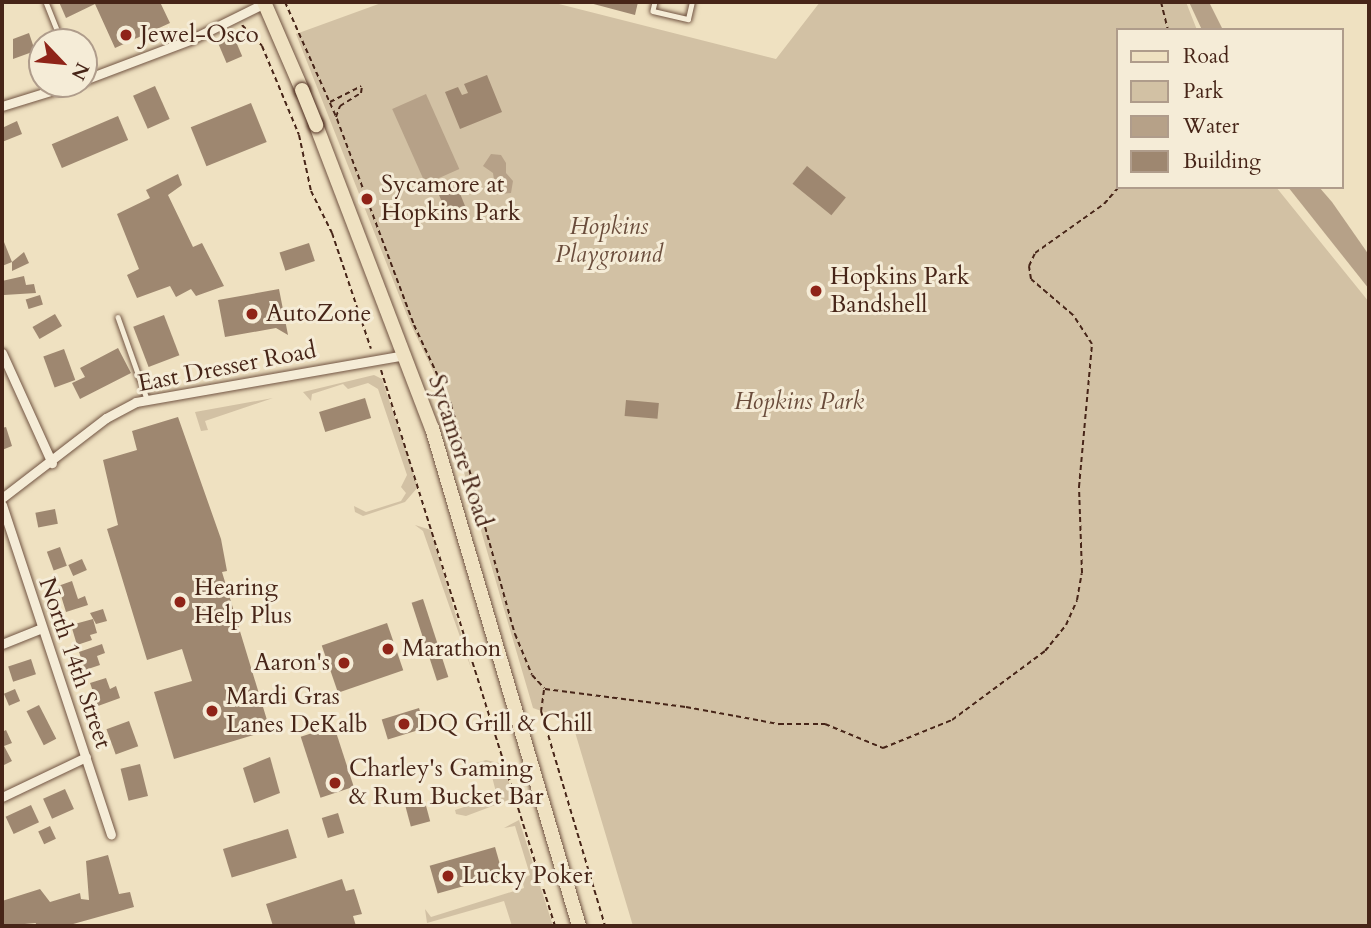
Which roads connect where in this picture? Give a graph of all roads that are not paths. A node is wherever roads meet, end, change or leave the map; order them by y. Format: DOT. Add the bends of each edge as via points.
graph roads {
  1 [pos="46,2"];
  2 [pos="655,2"];
  3 [pos="692,2"];
  4 [pos="264,3"];
  5 [pos="56,28"];
  6 [pos="98,74"];
  7 [pos="28,98"];
  8 [pos="2,106"];
  9 [pos="118,317"];
  10 [pos="2,353"];
  11 [pos="405,355"];
  12 [pos="148,400"];
  13 [pos="52,463"];
  14 [pos="2,498"];
  15 [pos="2,505"];
  16 [pos="42,628"];
  17 [pos="2,644"];
  18 [pos="86,757"];
  19 [pos="2,797"];
  20 [pos="111,834"];
  21 [pos="579,926"];
  1 -- 5 [label="lane"];
  2 -- 3 [label="lane" via="653,11 688,19"];
  4 -- 6 [label="street"];
  4 -- 11 [label="main road, Sycamore Road, bridge"];
  7 -- 8 [label="street"];
  9 -- 12 [label="lane"];
  10 -- 13 [label="street"];
  11 -- 12 [label="street, East Dresser Road"];
  11 -- 21 [label="main road, Sycamore Road" via="432,428"];
  12 -- 13 [label="street, East Dresser Road" via="106,418"];
  13 -- 14 [label="street, East Dresser Road"];
  15 -- 16 [label="street, North 14th Street"];
  16 -- 17 [label="street"];
  16 -- 18 [label="street, North 14th Street"];
  18 -- 19 [label="street"];
  18 -- 20 [label="street, North 14th Street"];
}
